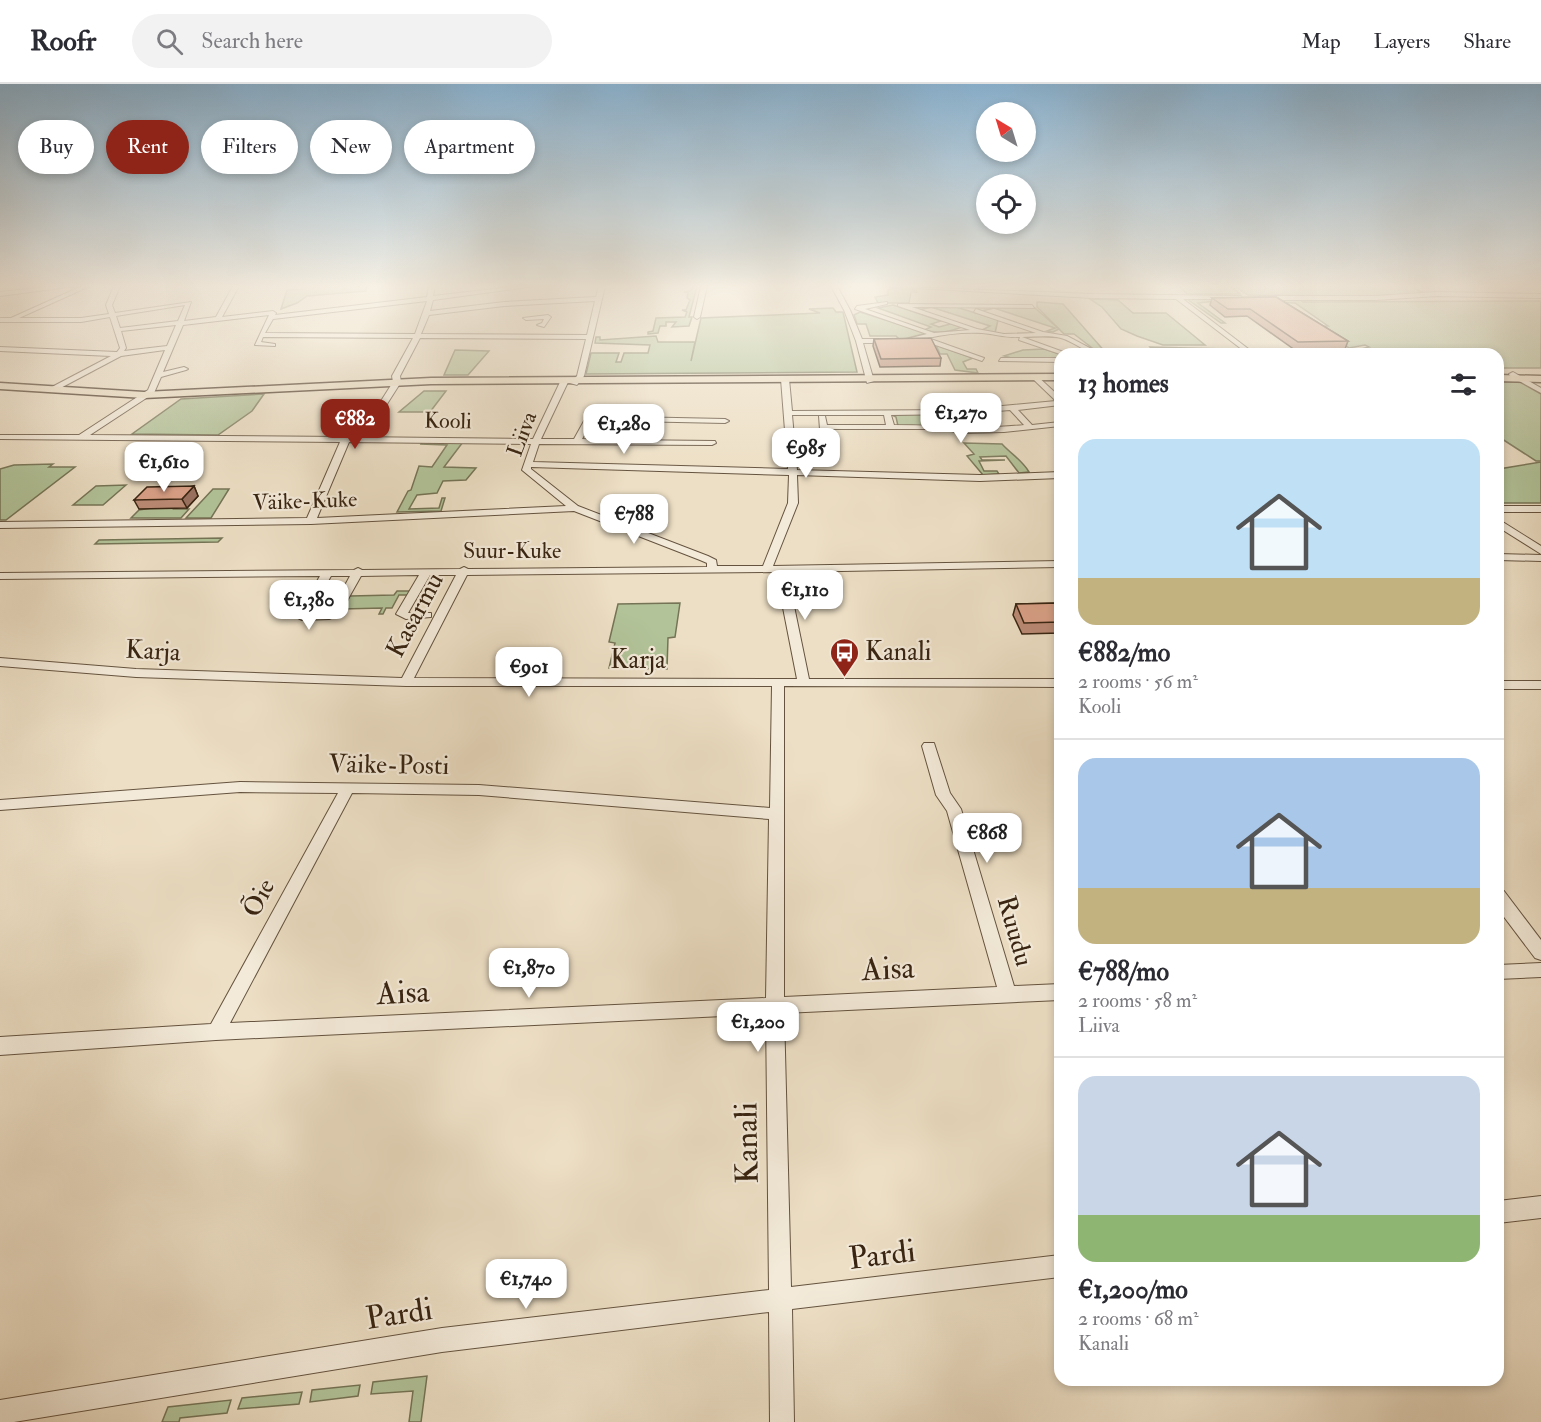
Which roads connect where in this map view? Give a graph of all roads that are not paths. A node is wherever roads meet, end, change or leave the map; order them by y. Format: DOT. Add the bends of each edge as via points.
graph roads {
  1 [pos="123,348"];
  2 [pos="164,348"];
  3 [pos="168,348"];
  4 [pos="412,348"];
  5 [pos="585,348"];
  6 [pos="861,348"];
  7 [pos="952,348"];
  8 [pos="0,349"];
  9 [pos="119,354"];
  10 [pos="982,359"];
  11 [pos="1001,360"];
  12 [pos="1054,360"];
  13 [pos="183,369"];
  14 [pos="159,375"];
  15 [pos="1504,376"];
  16 [pos="1516,376"];
  17 [pos="1541,376"];
  18 [pos="1054,378"];
  19 [pos="1037,379"];
  20 [pos="785,380"];
  21 [pos="869,380"];
  22 [pos="570,381"];
  23 [pos="397,382"];
  24 [pos="0,386"];
  25 [pos="53,390"];
  26 [pos="1541,391"];
  27 [pos="144,395"];
  28 [pos="1054,396"];
  29 [pos="1054,403"];
  30 [pos="1012,408"];
  31 [pos="788,413"];
  32 [pos="888,413"];
  33 [pos="822,420"];
  34 [pos="588,421"];
  35 [pos="724,422"];
  36 [pos="867,422"];
  37 [pos="935,422"];
  38 [pos="959,422"];
  39 [pos="972,422"];
  40 [pos="1054,425"];
  41 [pos="891,427"];
  42 [pos="1030,428"];
  43 [pos="665,431"];
  44 [pos="963,431"];
  45 [pos="706,432"];
  46 [pos="0,437"];
  47 [pos="36,437"];
  48 [pos="82,437"];
  49 [pos="346,439"];
  50 [pos="536,441"];
  51 [pos="0,442"];
  52 [pos="577,442"];
  53 [pos="610,442"];
  54 [pos="712,443"];
  55 [pos="825,443"];
  56 [pos="527,464"];
  57 [pos="793,472"];
  58 [pos="1054,476"];
  59 [pos="575,507"];
  60 [pos="1504,509"];
  61 [pos="1541,509"];
  62 [pos="311,521"];
  63 [pos="0,525"];
  64 [pos="1504,526"];
  65 [pos="1541,551"];
  66 [pos="1504,557"];
  67 [pos="1541,558"];
  68 [pos="1054,564"];
  69 [pos="712,569"];
  70 [pos="767,569"];
  71 [pos="781,569"];
  72 [pos="464,570"];
  73 [pos="427,571"];
  74 [pos="328,572"];
  75 [pos="358,572"];
  76 [pos="0,576"];
  77 [pos="427,615"];
  78 [pos="0,662"];
  79 [pos="406,682"];
  80 [pos="778,683"];
  81 [pos="804,683"];
  82 [pos="1054,683"];
  83 [pos="1504,685"];
  84 [pos="1541,685"];
  85 [pos="929,746"];
  86 [pos="347,789"];
  87 [pos="0,805"];
  88 [pos="777,814"];
  89 [pos="1504,904"];
  90 [pos="1541,953"];
  91 [pos="1541,969"];
  92 [pos="1504,972"];
  93 [pos="1054,992"];
  94 [pos="1008,994"];
  95 [pos="776,1005"];
  96 [pos="216,1032"];
  97 [pos="0,1046"];
  98 [pos="1541,1207"];
  99 [pos="1504,1211"];
  100 [pos="1054,1267"];
  101 [pos="779,1301"];
  102 [pos="0,1412"];
  103 [pos="782,1422"];
  1 -- 9 [label="street"];
  2 -- 9 [label="street"];
  3 -- 14 [label="street"];
  4 -- 23 [label="street" via="396,376"];
  5 -- 22 [label="street, Liiva"];
  6 -- 21 [label="street"];
  7 -- 10 [label="street"];
  8 -- 9 [label="street"];
  9 -- 25 [label="street"];
  11 -- 12 [label="street"];
  13 -- 14 [label="street"];
  14 -- 27 [label="street" via="151,391"];
  15 -- 16 [label="main road"];
  16 -- 17 [label="main road"];
  16 -- 26 [label="street"];
  18 -- 19 [label="main road"];
  19 -- 21 [label="main road"];
  19 -- 28 [label="street"];
  20 -- 21 [label="main road"];
  20 -- 22 [label="main road"];
  20 -- 31 [label="street"];
  22 -- 23 [label="main road"];
  22 -- 50 [label="street, Liiva"];
  23 -- 27 [label="main road"];
  23 -- 49 [label="street" via="384,402"];
  24 -- 25 [label="main road"];
  25 -- 27 [label="main road"];
  27 -- 48 [label="street"];
  29 -- 30 [label="street"];
  30 -- 32 [label="street"];
  30 -- 42 [label="street"];
  31 -- 33 [label="street"];
  31 -- 57 [label="street"];
  32 -- 33 [label="street"];
  32 -- 41 [label="street"];
  33 -- 36 [label="street"];
  33 -- 41 [label="street"];
  33 -- 55 [label="street"];
  34 -- 52 [label="street"];
  35 -- 45 [label="street"];
  37 -- 38 [label="street"];
  38 -- 39 [label="street"];
  38 -- 44 [label="street"];
  40 -- 42 [label="street"];
  41 -- 44 [label="street"];
  42 -- 44 [label="street"];
  43 -- 45 [label="street"];
  43 -- 45 [label="street"];
  43 -- 53 [label="street, Kooli"];
  43 -- 53 [label="street" via="628,419"];
  45 -- 54 [label="street"];
  46 -- 47 [label="street, Kooli"];
  47 -- 48 [label="street, Kooli"];
  47 -- 51 [label="street" via="24,442"];
  48 -- 49 [label="street, Kooli"];
  49 -- 50 [label="street, Kooli"];
  49 -- 62 [label="street"];
  50 -- 52 [label="street, Kooli"];
  50 -- 56 [label="street, Liiva"];
  52 -- 53 [label="street, Kooli"];
  56 -- 57 [label="street"];
  56 -- 59 [label="street, Liiva" via="530,474"];
  57 -- 58 [label="street" via="980,478"];
  57 -- 70 [label="street" via="793,503"];
  59 -- 62 [label="street, Väike-Kuke"];
  59 -- 69 [label="street, Liiva" via="704,558 712,562"];
  60 -- 61 [label="street"];
  62 -- 63 [label="street, Väike-Kuke"];
  64 -- 65 [label="street"];
  66 -- 67 [label="street"];
  68 -- 71 [label="street, Suur-Kuke"];
  69 -- 70 [label="street, Suur-Kuke"];
  69 -- 72 [label="street, Suur-Kuke"];
  70 -- 71 [label="street, Suur-Kuke"];
  71 -- 81 [label="street"];
  72 -- 73 [label="street, Suur-Kuke"];
  72 -- 79 [label="street, Kasarmu"];
  73 -- 75 [label="street, Suur-Kuke"];
  73 -- 77 [label="street" via="402,614"];
  74 -- 75 [label="street, Suur-Kuke"];
  74 -- 75 [label="street" via="302,617 335,613"];
  74 -- 76 [label="street, Suur-Kuke"];
  78 -- 79 [label="street, Karja" via="148,673"];
  79 -- 80 [label="street, Karja"];
  80 -- 81 [label="street, Karja"];
  80 -- 88 [label="street, Kanali"];
  81 -- 82 [label="street, Karja"];
  83 -- 84 [label="street"];
  85 -- 94 [label="street, Ruudu" via="943,795 954,809"];
  86 -- 87 [label="street, Väike-Posti" via="240,787"];
  86 -- 88 [label="street, Väike-Posti" via="479,790"];
  86 -- 96 [label="street, Õie"];
  88 -- 95 [label="street, Kanali"];
  89 -- 90 [label="street"];
  91 -- 92 [label="street"];
  93 -- 94 [label="street, Aisa"];
  94 -- 95 [label="street, Aisa"];
  95 -- 96 [label="street, Aisa"];
  95 -- 101 [label="street, Kanali"];
  96 -- 97 [label="street, Aisa"];
  98 -- 99 [label="street"];
  100 -- 101 [label="street, Pardi"];
  101 -- 102 [label="street, Pardi" via="442,1340"];
  101 -- 103 [label="street, Kanali"];
}
